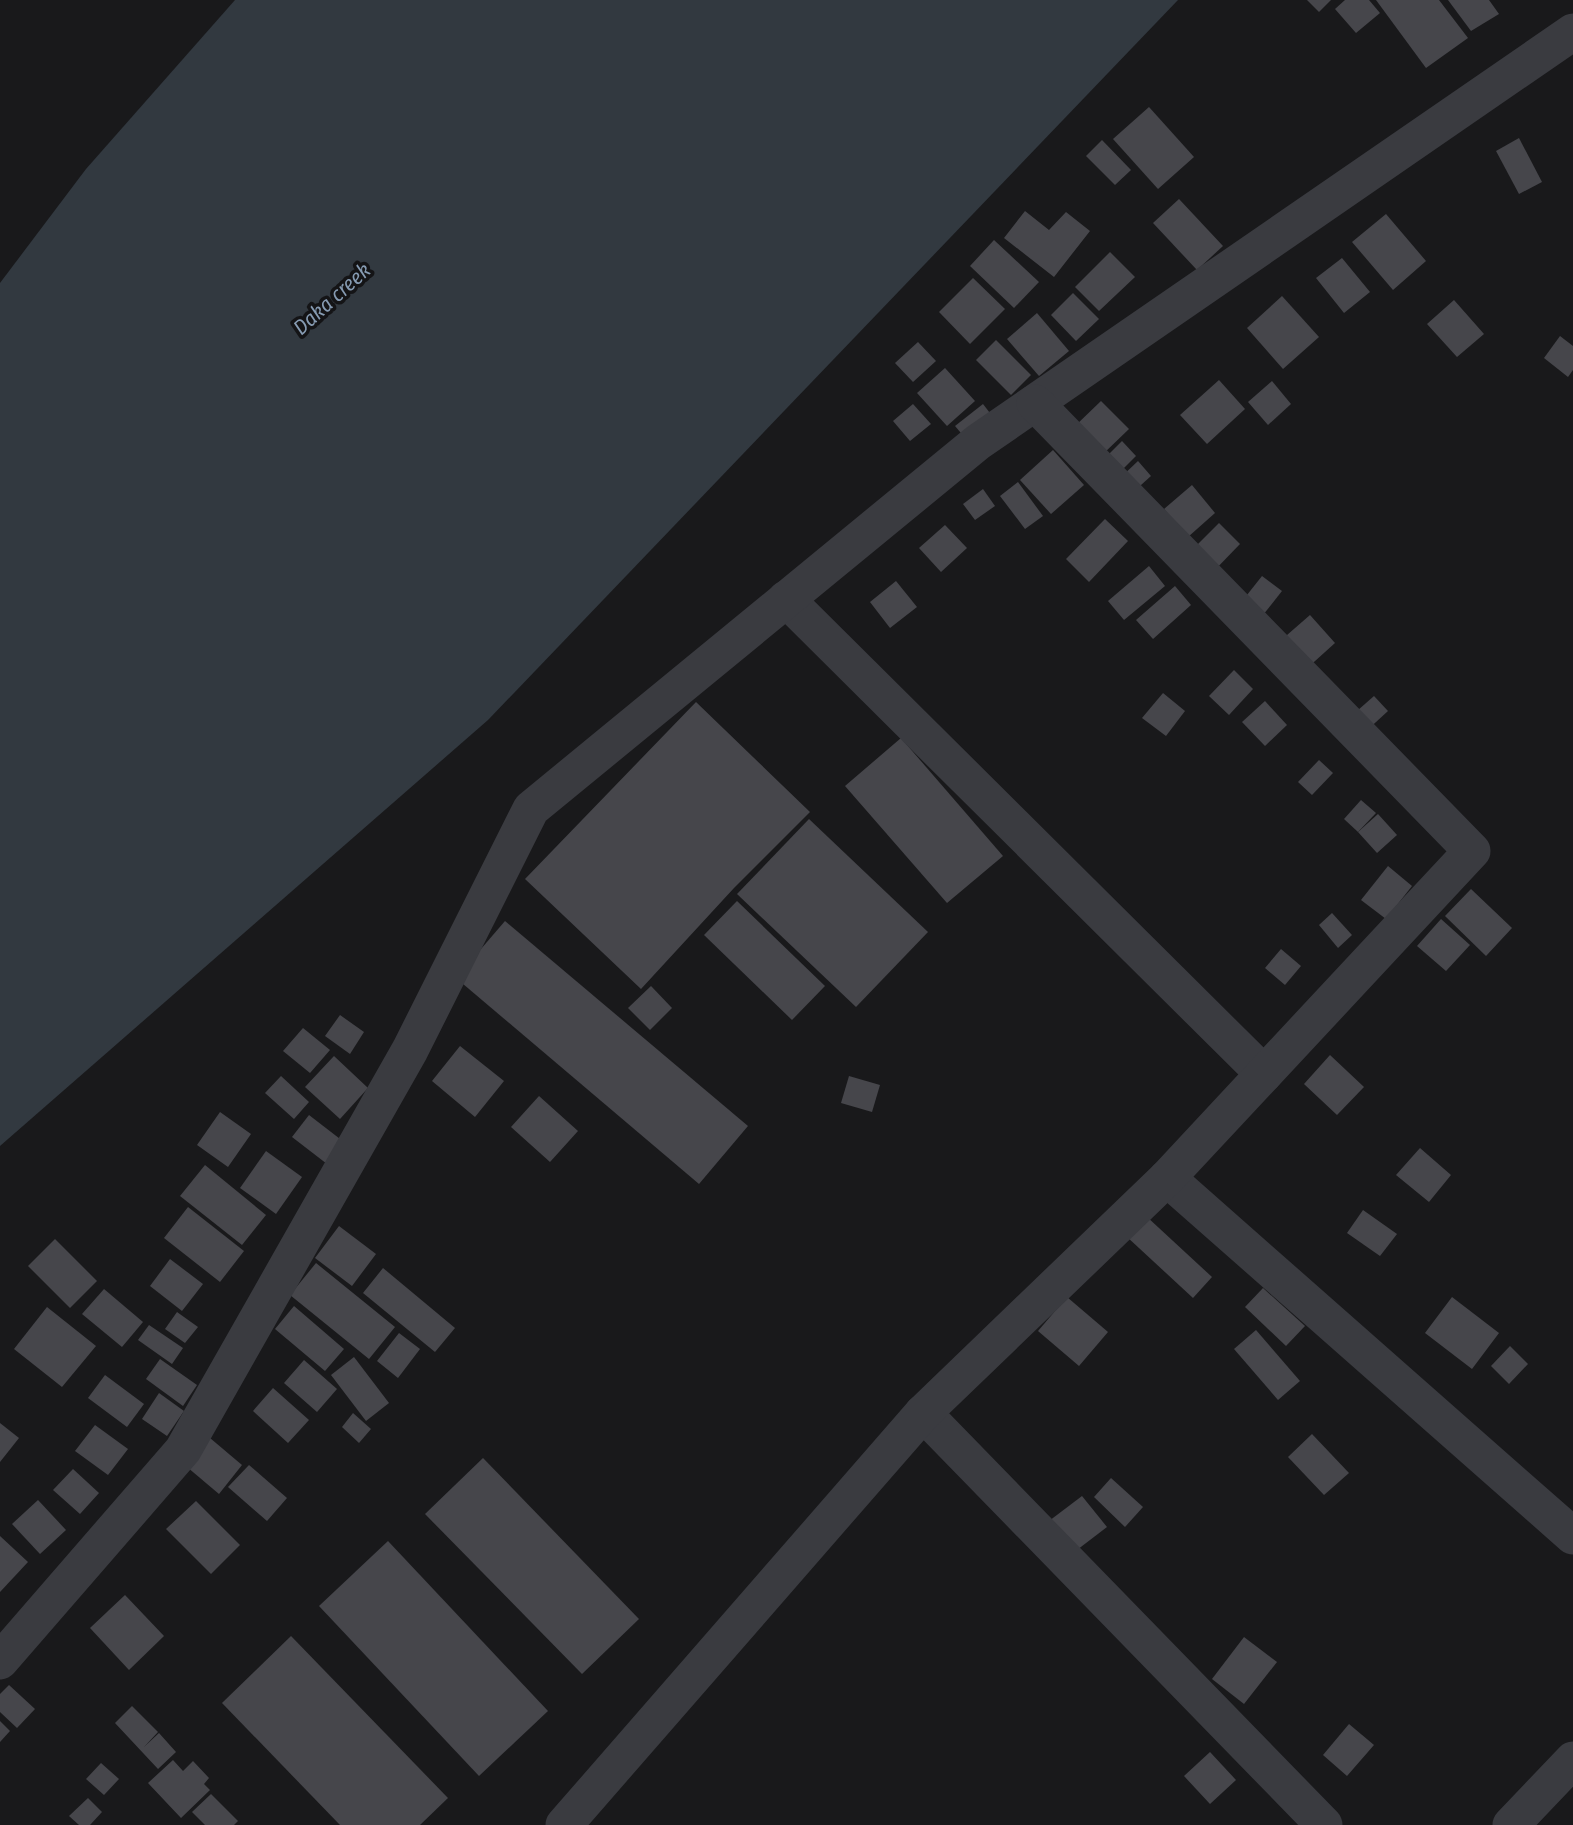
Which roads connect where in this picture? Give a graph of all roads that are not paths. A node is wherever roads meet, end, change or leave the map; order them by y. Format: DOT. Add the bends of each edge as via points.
graph roads {
  1 [pos="1573,32"];
  2 [pos="1035,403"];
  3 [pos="786,599"];
  4 [pos="1264,1074"];
  5 [pos="1167,1178"];
  6 [pos="923,1413"];
  7 [pos="1573,1536"];
  8 [pos="0,1661"];
  9 [pos="1573,1760"];
  10 [pos="564,1825"];
  11 [pos="1324,1825"];
  12 [pos="1511,1825"];
  1 -- 2 [label="street"];
  2 -- 3 [label="street" via="978,442"];
  2 -- 4 [label="street" via="1472,851"];
  3 -- 4 [label="street"];
  3 -- 8 [label="street" via="531,809 410,1050 183,1450"];
  4 -- 5 [label="street"];
  5 -- 6 [label="street"];
  5 -- 7 [label="street"];
  6 -- 10 [label="street"];
  6 -- 11 [label="street"];
  9 -- 12 [label="street"];
}
